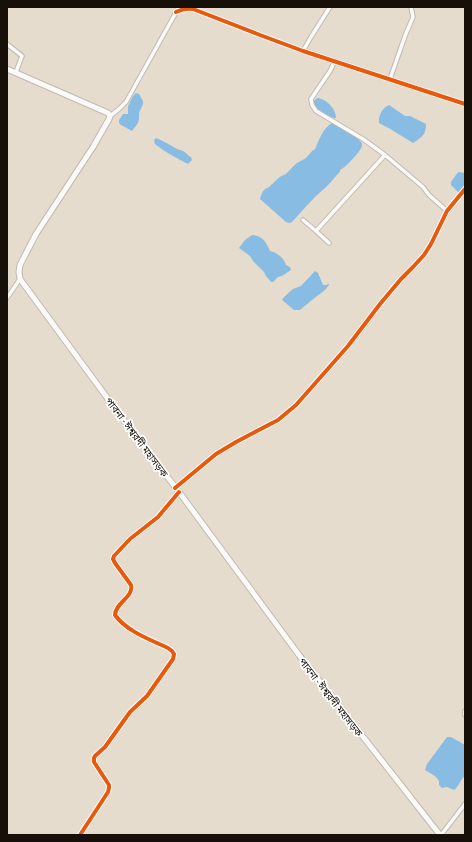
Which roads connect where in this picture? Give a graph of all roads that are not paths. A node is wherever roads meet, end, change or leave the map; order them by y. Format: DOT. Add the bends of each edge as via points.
graph roads {
  1 [pos="179,7"];
  2 [pos="330,7"];
  3 [pos="411,7"];
  4 [pos="192,8"];
  5 [pos="176,12"];
  6 [pos="7,44"];
  7 [pos="303,51"];
  8 [pos="335,61"];
  9 [pos="7,68"];
  10 [pos="16,72"];
  11 [pos="390,79"];
  12 [pos="465,104"];
  13 [pos="110,116"];
  14 [pos="385,155"];
  15 [pos="465,189"];
  16 [pos="447,210"];
  17 [pos="303,220"];
  18 [pos="316,232"];
  19 [pos="329,243"];
  20 [pos="20,279"];
  21 [pos="7,298"];
  22 [pos="177,492"];
  23 [pos="465,711"];
  24 [pos="465,715"];
  25 [pos="465,804"];
  26 [pos="80,835"];
  27 [pos="441,835"];
  1 -- 5 [label="street"];
  2 -- 7 [label="street"];
  3 -- 11 [label="street" via="413,17"];
  4 -- 5 [label="street"];
  4 -- 7 [label="street"];
  5 -- 13 [label="street" via="126,102"];
  6 -- 10 [label="street" via="22,56"];
  7 -- 8 [label="street"];
  8 -- 11 [label="street"];
  8 -- 14 [label="street" via="311,99 314,108"];
  9 -- 10 [label="main road"];
  10 -- 13 [label="main road"];
  11 -- 12 [label="street"];
  13 -- 20 [label="main road" via="93,147 36,234 20,265"];
  14 -- 16 [label="street"];
  14 -- 18 [label="street"];
  15 -- 16 [label="street"];
  16 -- 22 [label="street" via="424,255 296,405 278,420 216,454"];
  17 -- 18 [label="street"];
  18 -- 19 [label="street"];
  20 -- 21 [label="street"];
  20 -- 22 [label="main road, পাবনা - ঈশ্বরদী মহাসড়ক"];
  22 -- 26 [label="street" via="165,510 130,539 113,559 132,589 116,610 116,618 130,629 168,648 174,652 174,656 147,696 130,712 95,756 94,762 109,788"];
  22 -- 27 [label="main road, পাবনা - ঈশ্বরদী মহাসড়ক" via="299,655"];
  23 -- 24 [label="street"];
  25 -- 27 [label="street"];
}
